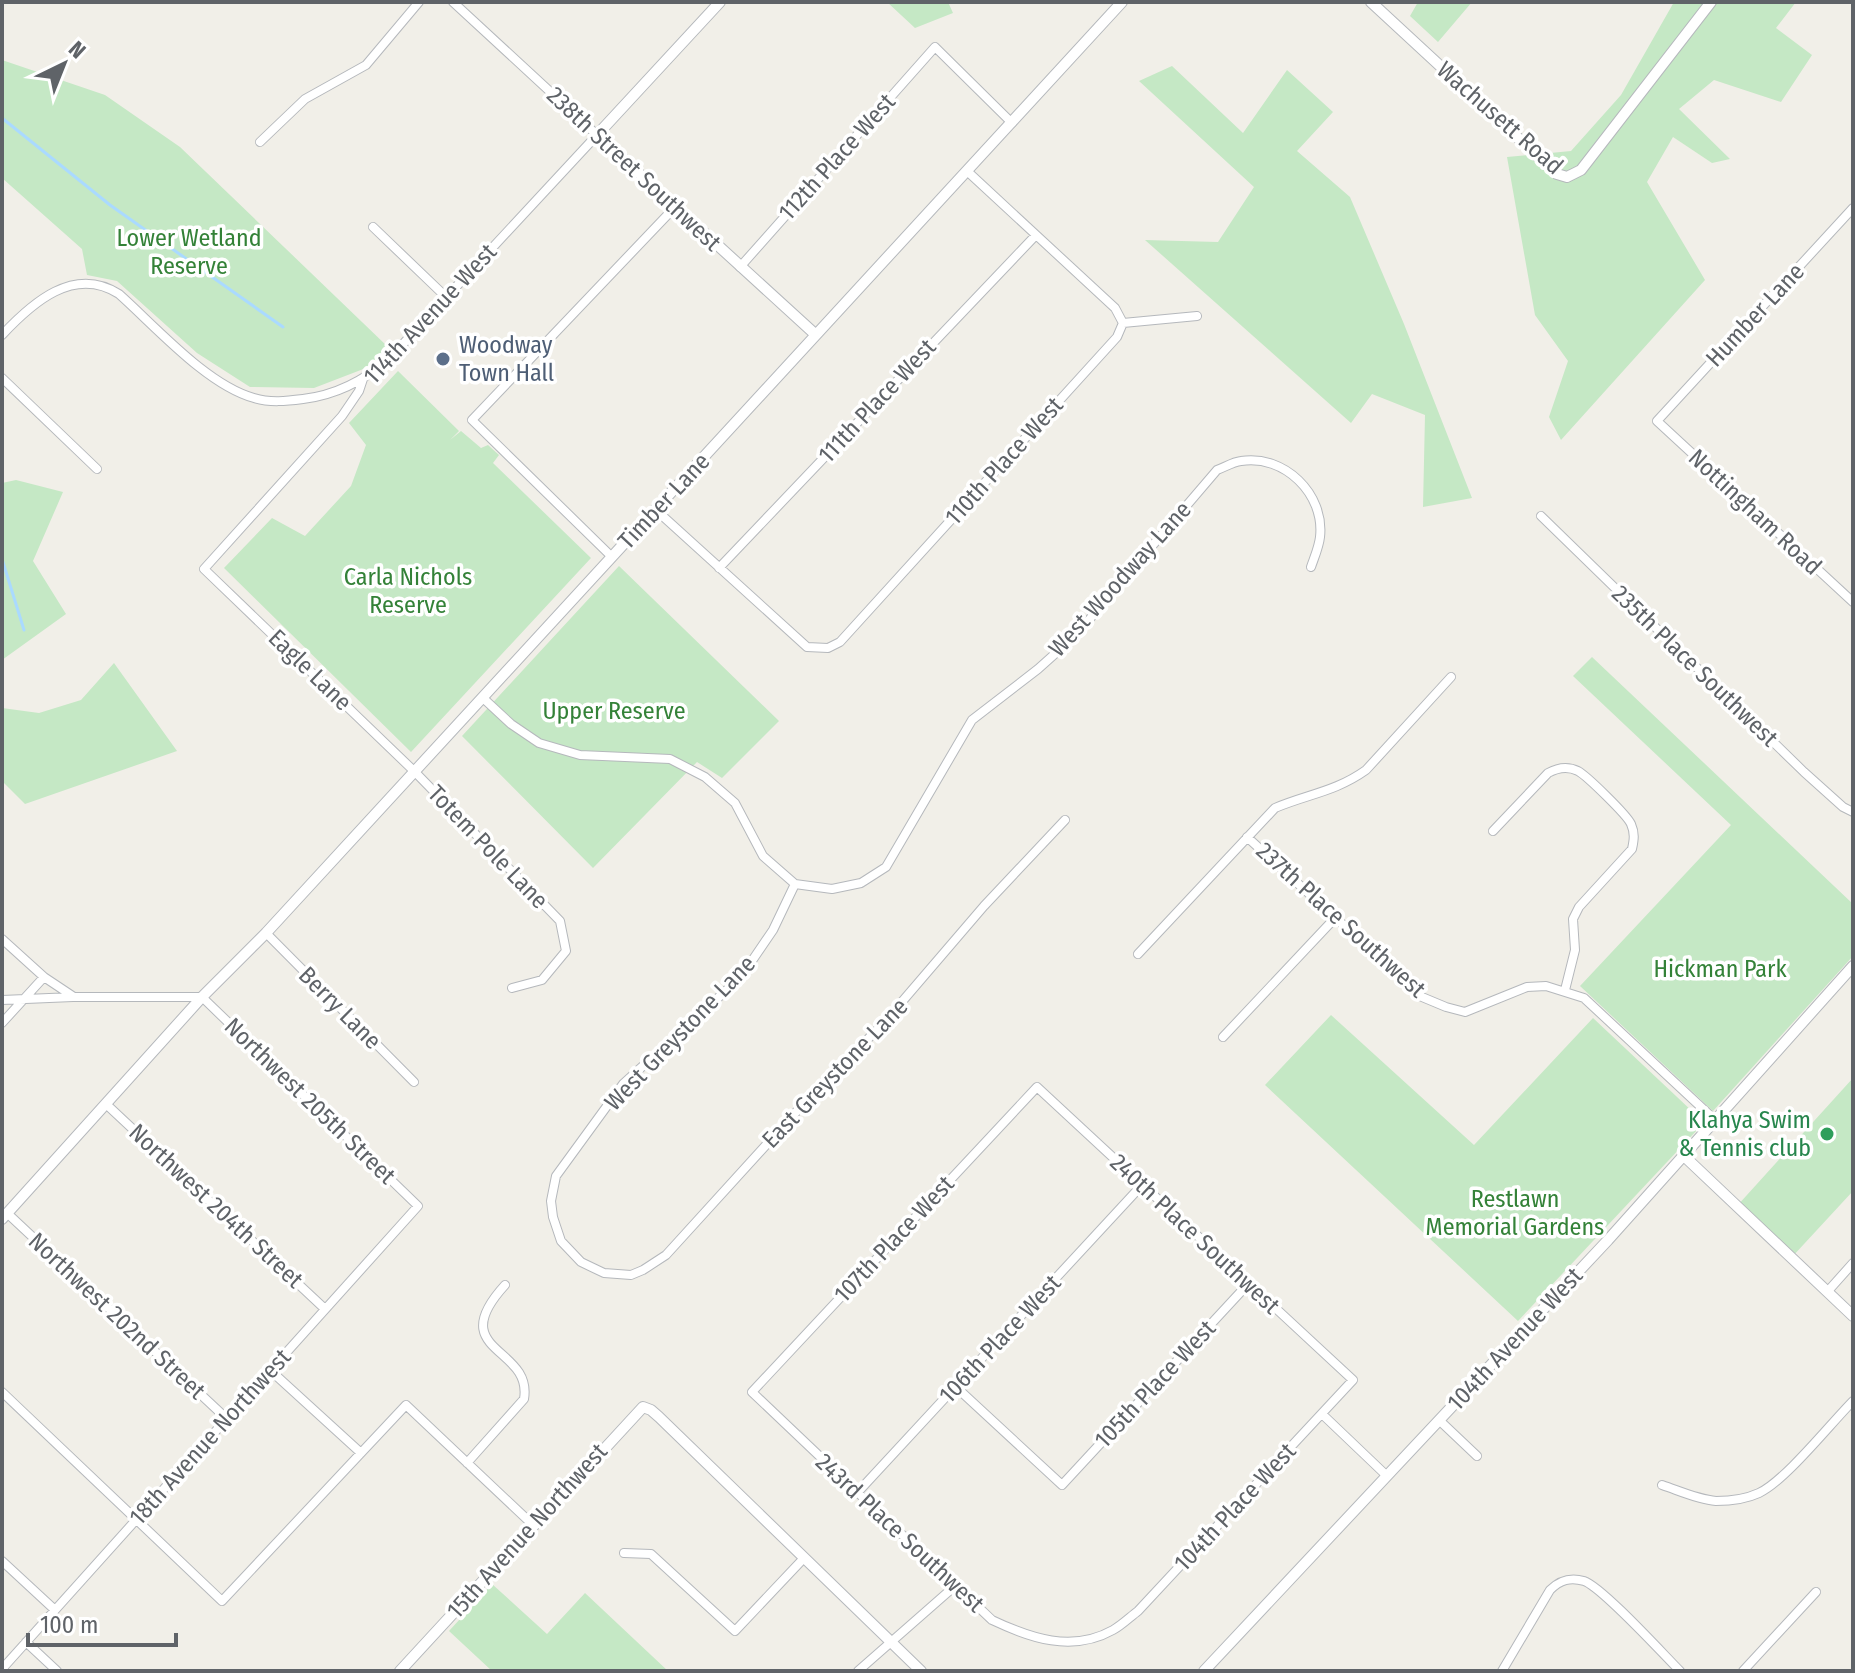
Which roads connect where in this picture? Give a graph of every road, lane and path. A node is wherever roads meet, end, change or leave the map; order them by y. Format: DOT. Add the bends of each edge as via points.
graph roads {
  1 [pos="419,2"];
  2 [pos="453,2"];
  3 [pos="720,2"];
  4 [pos="1122,2"];
  5 [pos="1371,2"];
  6 [pos="1711,2"];
  7 [pos="1012,123"];
  8 [pos="597,135"];
  9 [pos="260,142"];
  10 [pos="967,171"];
  11 [pos="675,207"];
  12 [pos="1853,208"];
  13 [pos="373,227"];
  14 [pos="1036,235"];
  15 [pos="740,267"];
  16 [pos="446,297"];
  17 [pos="1197,316"];
  18 [pos="1123,323"];
  19 [pos="2,335"];
  20 [pos="816,335"];
  21 [pos="2,378"];
  22 [pos="363,379"];
  23 [pos="1657,421"];
  24 [pos="97,469"];
  25 [pos="656,510"];
  26 [pos="1541,516"];
  27 [pos="612,557"];
  28 [pos="1311,567"];
  29 [pos="719,568"];
  30 [pos="204,569"];
  31 [pos="1853,602"];
  32 [pos="1451,677"];
  33 [pos="483,698"];
  34 [pos="415,772"];
  35 [pos="1853,812"];
  36 [pos="1065,820"];
  37 [pos="1493,831"];
  38 [pos="1247,837"];
  39 [pos="795,884"];
  40 [pos="1335,918"];
  41 [pos="266,933"];
  42 [pos="2,939"];
  43 [pos="1138,954"];
  44 [pos="1853,966"];
  45 [pos="44,977"];
  46 [pos="512,988"];
  47 [pos="1565,990"];
  48 [pos="74,997"];
  49 [pos="202,997"];
  50 [pos="25,999"];
  51 [pos="2,1000"];
  52 [pos="2,1023"];
  53 [pos="1223,1037"];
  54 [pos="414,1082"];
  55 [pos="1037,1087"];
  56 [pos="106,1104"];
  57 [pos="1715,1120"];
  58 [pos="1684,1156"];
  59 [pos="1142,1185"];
  60 [pos="418,1206"];
  61 [pos="5,1216"];
  62 [pos="581,1262"];
  63 [pos="1853,1263"];
  64 [pos="1248,1284"];
  65 [pos="505,1285"];
  66 [pos="1828,1291"];
  67 [pos="325,1309"];
  68 [pos="1853,1316"];
  69 [pos="270,1370"];
  70 [pos="1353,1380"];
  71 [pos="956,1387"];
  72 [pos="2,1392"];
  73 [pos="752,1392"];
  74 [pos="1853,1401"];
  75 [pos="1322,1414"];
  76 [pos="227,1419"];
  77 [pos="1439,1420"];
  78 [pos="361,1453"];
  79 [pos="1477,1456"];
  80 [pos="467,1463"];
  81 [pos="1387,1476"];
  82 [pos="1662,1485"];
  83 [pos="857,1493"];
  84 [pos="136,1520"];
  85 [pos="533,1525"];
  86 [pos="624,1553"];
  87 [pos="804,1558"];
  88 [pos="2,1561"];
  89 [pos="956,1585"];
  90 [pos="1816,1592"];
  91 [pos="55,1610"];
  92 [pos="1112,1631"];
  93 [pos="26,1642"];
  94 [pos="891,1642"];
  95 [pos="2,1669"];
  96 [pos="57,1671"];
  97 [pos="400,1671"];
  98 [pos="858,1671"];
  99 [pos="921,1671"];
  100 [pos="1204,1671"];
  101 [pos="1502,1671"];
  102 [pos="1680,1671"];
  103 [pos="1743,1671"];
  1 -- 9 [label="street" via="366,65 305,99"];
  2 -- 8 [label="street, 238th Street Southwest"];
  3 -- 8 [label="street"];
  4 -- 7 [label="street, Timber Lane"];
  5 -- 6 [label="street, Wachusett Road" via="1557,174 1567,177 1581,170"];
  7 -- 10 [label="street, Timber Lane"];
  7 -- 15 [label="street, 112th Place West" via="935,47"];
  8 -- 11 [label="street, 238th Street Southwest"];
  8 -- 16 [label="street, 114th Avenue West"];
  10 -- 14 [label="street"];
  10 -- 20 [label="street, Timber Lane"];
  11 -- 15 [label="street, 238th Street Southwest"];
  11 -- 27 [label="street" via="472,420"];
  12 -- 23 [label="street, Humber Lane"];
  13 -- 16 [label="street"];
  14 -- 18 [label="street" via="1115,308"];
  14 -- 29 [label="street, 111th Place West"];
  15 -- 20 [label="street, 238th Street Southwest"];
  16 -- 22 [label="street, 114th Avenue West" via="390,358"];
  17 -- 18 [label="street"];
  18 -- 29 [label="street, 110th Place West" via="1117,337 840,642 828,648 807,647"];
  19 -- 22 [label="street" via="52,291 95,284 119,294 215,380 246,396 282,402 315,398"];
  20 -- 25 [label="street, Timber Lane"];
  21 -- 24 [label="street"];
  22 -- 30 [label="street, 114th Avenue West" via="342,416"];
  23 -- 31 [label="street, Nottingham Road"];
  25 -- 27 [label="street, Timber Lane"];
  25 -- 29 [label="street"];
  26 -- 35 [label="street, 235th Place Southwest" via="1804,772"];
  27 -- 33 [label="street, Timber Lane"];
  28 -- 39 [label="street, West Woodway Lane" via="1320,537 1310,491 1293,474 1269,464 1242,461 1217,470 1076,635 972,720 886,867 861,883 832,889"];
  30 -- 34 [label="street, Eagle Lane"];
  32 -- 38 [label="street" via="1366,770 1319,795 1275,808"];
  33 -- 34 [label="street, Timber Lane"];
  33 -- 39 [label="street" via="539,743 580,755 670,759 705,777 735,803 763,856"];
  34 -- 41 [label="street, Timber Lane"];
  34 -- 46 [label="street, Totem Pole Lane" via="560,921 566,951 542,980"];
  36 -- 62 [label="street, East Greystone Lane" via="666,1255 631,1275 604,1273"];
  37 -- 47 [label="street" via="1557,768 1578,771 1632,826 1632,849 1573,919 1575,950"];
  38 -- 40 [label="street, 237th Place Southwest"];
  38 -- 43 [label="street"];
  39 -- 62 [label="street, West Greystone Lane" via="773,930 741,977 623,1084 556,1176 553,1217 561,1241"];
  40 -- 47 [label="street, 237th Place Southwest" via="1422,997 1446,1007 1465,1012 1527,987"];
  40 -- 53 [label="street"];
  41 -- 49 [label="street, Timber Lane"];
  41 -- 54 [label="street, Berry Lane"];
  42 -- 45 [label="street"];
  44 -- 57 [label="street, 104th Avenue West"];
  45 -- 48 [label="street"];
  45 -- 50 [label="street"];
  47 -- 57 [label="street, 237th Place Southwest" via="1584,998"];
  48 -- 49 [label="street"];
  48 -- 50 [label="street"];
  49 -- 56 [label="street, Timber Lane"];
  49 -- 60 [label="street, Northwest 205th Street"];
  50 -- 51 [label="street"];
  50 -- 52 [label="street"];
  55 -- 59 [label="street, 240th Place Southwest"];
  55 -- 73 [label="street, 107th Place West"];
  56 -- 61 [label="street, Timber Lane"];
  56 -- 67 [label="street, Northwest 204th Street"];
  57 -- 58 [label="street, 104th Avenue West"];
  58 -- 66 [label="street"];
  58 -- 77 [label="street, 104th Avenue West"];
  59 -- 64 [label="street, 240th Place Southwest"];
  59 -- 71 [label="street, 106th Place West"];
  60 -- 67 [label="street, 18th Avenue Northwest"];
  61 -- 76 [label="street, Northwest 202nd Street"];
  63 -- 66 [label="street"];
  64 -- 70 [label="street, 240th Place Southwest"];
  64 -- 71 [label="street, 105th Place West" via="1062,1485"];
  65 -- 80 [label="street" via="491,1300 481,1324 526,1391"];
  66 -- 68 [label="street"];
  67 -- 69 [label="street, 18th Avenue Northwest"];
  69 -- 76 [label="street, 18th Avenue Northwest"];
  69 -- 78 [label="street"];
  70 -- 75 [label="street, 104th Place West"];
  71 -- 83 [label="street, 106th Place West"];
  72 -- 84 [label="street"];
  73 -- 83 [label="street, 243rd Place Southwest"];
  74 -- 82 [label="street" via="1760,1493 1717,1501"];
  75 -- 81 [label="street"];
  75 -- 92 [label="street, 104th Place West" via="1138,1611"];
  76 -- 84 [label="street, 18th Avenue Northwest"];
  77 -- 79 [label="street"];
  77 -- 81 [label="street, 104th Avenue West"];
  78 -- 80 [label="street" via="406,1405"];
  78 -- 84 [label="street" via="222,1601"];
  80 -- 85 [label="street"];
  81 -- 100 [label="street, 104th Avenue West"];
  83 -- 89 [label="street, 243rd Place Southwest"];
  84 -- 91 [label="street, 18th Avenue Northwest"];
  85 -- 87 [label="street, 15th Avenue Northwest" via="643,1407"];
  85 -- 97 [label="street, 15th Avenue Northwest"];
  86 -- 87 [label="street" via="651,1554 735,1631"];
  87 -- 94 [label="street"];
  88 -- 91 [label="street"];
  89 -- 92 [label="street, 243rd Place Southwest" via="992,1620 1026,1636 1058,1642"];
  89 -- 94 [label="street"];
  90 -- 103 [label="street"];
  91 -- 93 [label="street, 18th Avenue Northwest"];
  93 -- 95 [label="street, 18th Avenue Northwest"];
  93 -- 96 [label="street"];
  94 -- 98 [label="street"];
  94 -- 99 [label="street"];
  101 -- 102 [label="street" via="1550,1590 1558,1581 1571,1579 1594,1587"];
}
